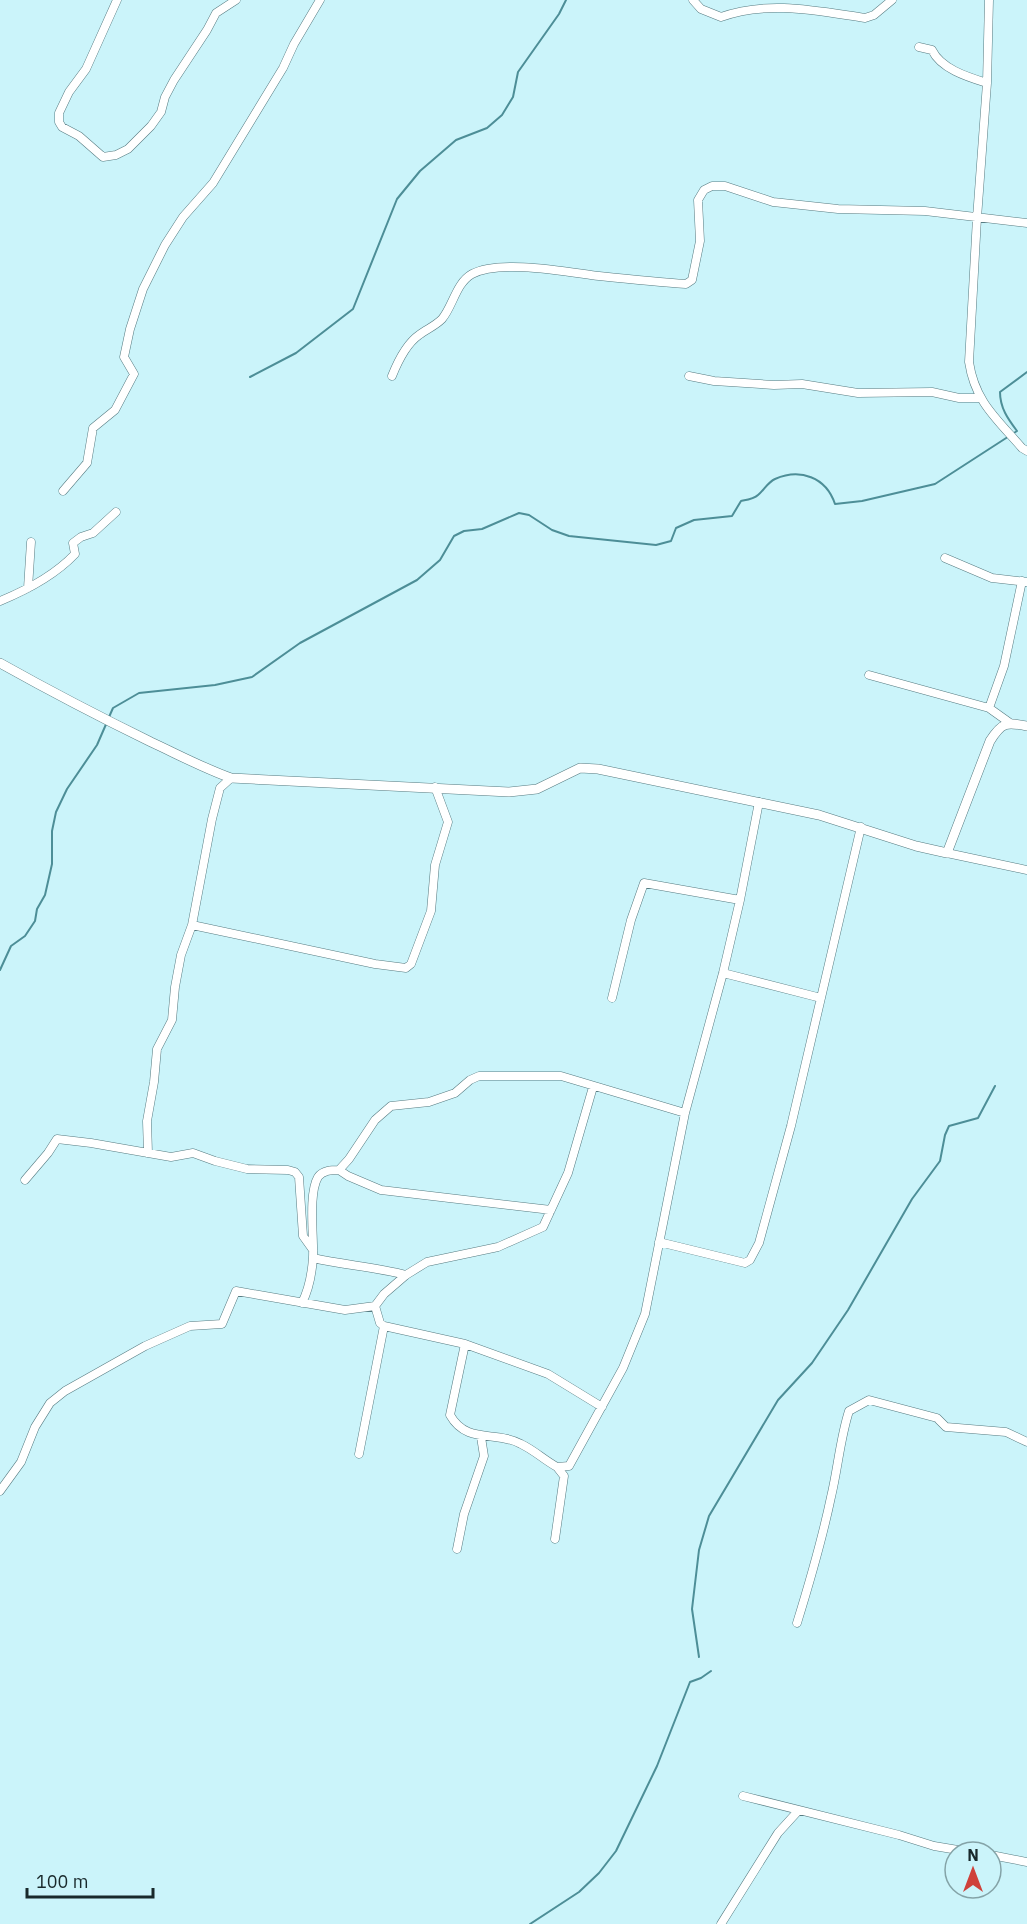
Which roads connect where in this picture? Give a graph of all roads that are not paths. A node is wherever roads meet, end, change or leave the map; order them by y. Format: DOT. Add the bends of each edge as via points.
graph roads {
  1 [pos="117,0"];
  2 [pos="236,0"];
  3 [pos="320,0"];
  4 [pos="693,0"];
  5 [pos="892,0"];
  6 [pos="989,0"];
  7 [pos="919,47"];
  8 [pos="987,82"];
  9 [pos="977,218"];
  10 [pos="1027,223"];
  11 [pos="392,376"];
  12 [pos="689,376"];
  13 [pos="979,398"];
  14 [pos="1027,451"];
  15 [pos="63,491"];
  16 [pos="116,512"];
  17 [pos="31,542"];
  18 [pos="945,558"];
  19 [pos="1025,582"];
  20 [pos="28,588"];
  21 [pos="0,601"];
  22 [pos="0,663"];
  23 [pos="869,675"];
  24 [pos="989,708"];
  25 [pos="1010,723"];
  26 [pos="1027,726"];
  27 [pos="231,778"];
  28 [pos="435,787"];
  29 [pos="759,802"];
  30 [pos="861,827"];
  31 [pos="947,853"];
  32 [pos="1027,870"];
  33 [pos="740,900"];
  34 [pos="192,925"];
  35 [pos="723,973"];
  36 [pos="612,998"];
  37 [pos="821,998"];
  38 [pos="593,1086"];
  39 [pos="685,1113"];
  40 [pos="148,1153"];
  41 [pos="339,1170"];
  42 [pos="25,1180"];
  43 [pos="551,1210"];
  44 [pos="659,1242"];
  45 [pos="313,1254"];
  46 [pos="406,1275"];
  47 [pos="302,1303"];
  48 [pos="375,1306"];
  49 [pos="384,1326"];
  50 [pos="465,1344"];
  51 [pos="602,1407"];
  52 [pos="481,1437"];
  53 [pos="1027,1442"];
  54 [pos="359,1454"];
  55 [pos="569,1466"];
  56 [pos="557,1467"];
  57 [pos="564,1476"];
  58 [pos="0,1491"];
  59 [pos="555,1539"];
  60 [pos="457,1549"];
  61 [pos="796,1623"];
  62 [pos="743,1796"];
  63 [pos="798,1811"];
  64 [pos="943,1848"];
  65 [pos="1003,1858"];
  66 [pos="1027,1862"];
  67 [pos="721,1924"];
  1 -- 2 [label="street" via="86,69 59,113 62,127 103,157 128,149 151,126 216,13"];
  3 -- 15 [label="street" via="284,68 213,183 165,244 130,329 124,357 134,374 116,410 93,428 87,463"];
  4 -- 5 [label="street" via="701,9 721,17 736,11 793,8 865,18"];
  6 -- 8 [label="street"];
  7 -- 8 [label="street" via="932,50 936,58 956,71"];
  8 -- 9 [label="street"];
  9 -- 10 [label="street"];
  9 -- 11 [label="street" via="773,202 725,186 712,186 698,200 700,241 692,280 686,284 531,268 496,268 471,274 458,288 442,319 408,346"];
  9 -- 13 [label="street" via="969,362"];
  12 -- 13 [label="street" via="714,381 802,384 858,393 932,392"];
  13 -- 14 [label="street"];
  16 -- 20 [label="street" via="93,533 73,543 75,554 64,565"];
  17 -- 20 [label="street"];
  18 -- 19 [label="street" via="992,578"];
  19 -- 24 [label="street"];
  20 -- 21 [label="street"];
  22 -- 27 [label="street" via="113,723"];
  23 -- 24 [label="street"];
  24 -- 25 [label="street"];
  25 -- 26 [label="street"];
  25 -- 31 [label="street" via="999,727 990,741"];
  27 -- 28 [label="street"];
  27 -- 34 [label="street" via="220,788"];
  28 -- 29 [label="street" via="509,792 537,789 580,768"];
  28 -- 34 [label="street" via="448,822 435,865 431,911 406,968"];
  29 -- 30 [label="street"];
  29 -- 33 [label="street"];
  30 -- 31 [label="street"];
  30 -- 37 [label="street"];
  31 -- 32 [label="street"];
  33 -- 35 [label="street"];
  33 -- 36 [label="street" via="644,883"];
  34 -- 40 [label="street" via="181,955 172,1020 157,1049 147,1122"];
  35 -- 37 [label="street"];
  35 -- 39 [label="street"];
  37 -- 44 [label="street" via="759,1243 750,1260 745,1263"];
  38 -- 39 [label="street"];
  38 -- 41 [label="street" via="561,1076 479,1076 429,1102 391,1106 375,1120"];
  38 -- 43 [label="street" via="568,1173"];
  39 -- 44 [label="street"];
  40 -- 42 [label="street" via="57,1139"];
  40 -- 45 [label="street" via="171,1157 193,1153 247,1169 295,1172 299,1177 303,1236"];
  41 -- 43 [label="street" via="381,1190"];
  41 -- 45 [label="street" via="326,1171 318,1177 313,1200"];
  43 -- 46 [label="street" via="543,1227 498,1247 427,1262"];
  44 -- 51 [label="street" via="645,1314"];
  45 -- 46 [label="street" via="340,1264"];
  45 -- 47 [label="street" via="308,1290"];
  46 -- 48 [label="street"];
  47 -- 48 [label="street" via="345,1310"];
  47 -- 58 [label="street" via="236,1291 222,1324 190,1326 65,1391 50,1403 21,1462"];
  48 -- 49 [label="street"];
  49 -- 50 [label="street"];
  49 -- 54 [label="street"];
  50 -- 51 [label="street" via="548,1374"];
  50 -- 52 [label="street" via="450,1415 456,1426"];
  51 -- 55 [label="street"];
  52 -- 56 [label="street" via="503,1437 520,1443"];
  52 -- 60 [label="street" via="484,1456 464,1514"];
  53 -- 61 [label="street" via="1006,1432 946,1427 937,1418 869,1400 849,1411 818,1553"];
  55 -- 56 [label="street"];
  55 -- 57 [label="street"];
  56 -- 57 [label="street"];
  57 -- 59 [label="street"];
  62 -- 63 [label="street"];
  63 -- 64 [label="street"];
  63 -- 67 [label="street" via="778,1833"];
  65 -- 66 [label="street"];
}
